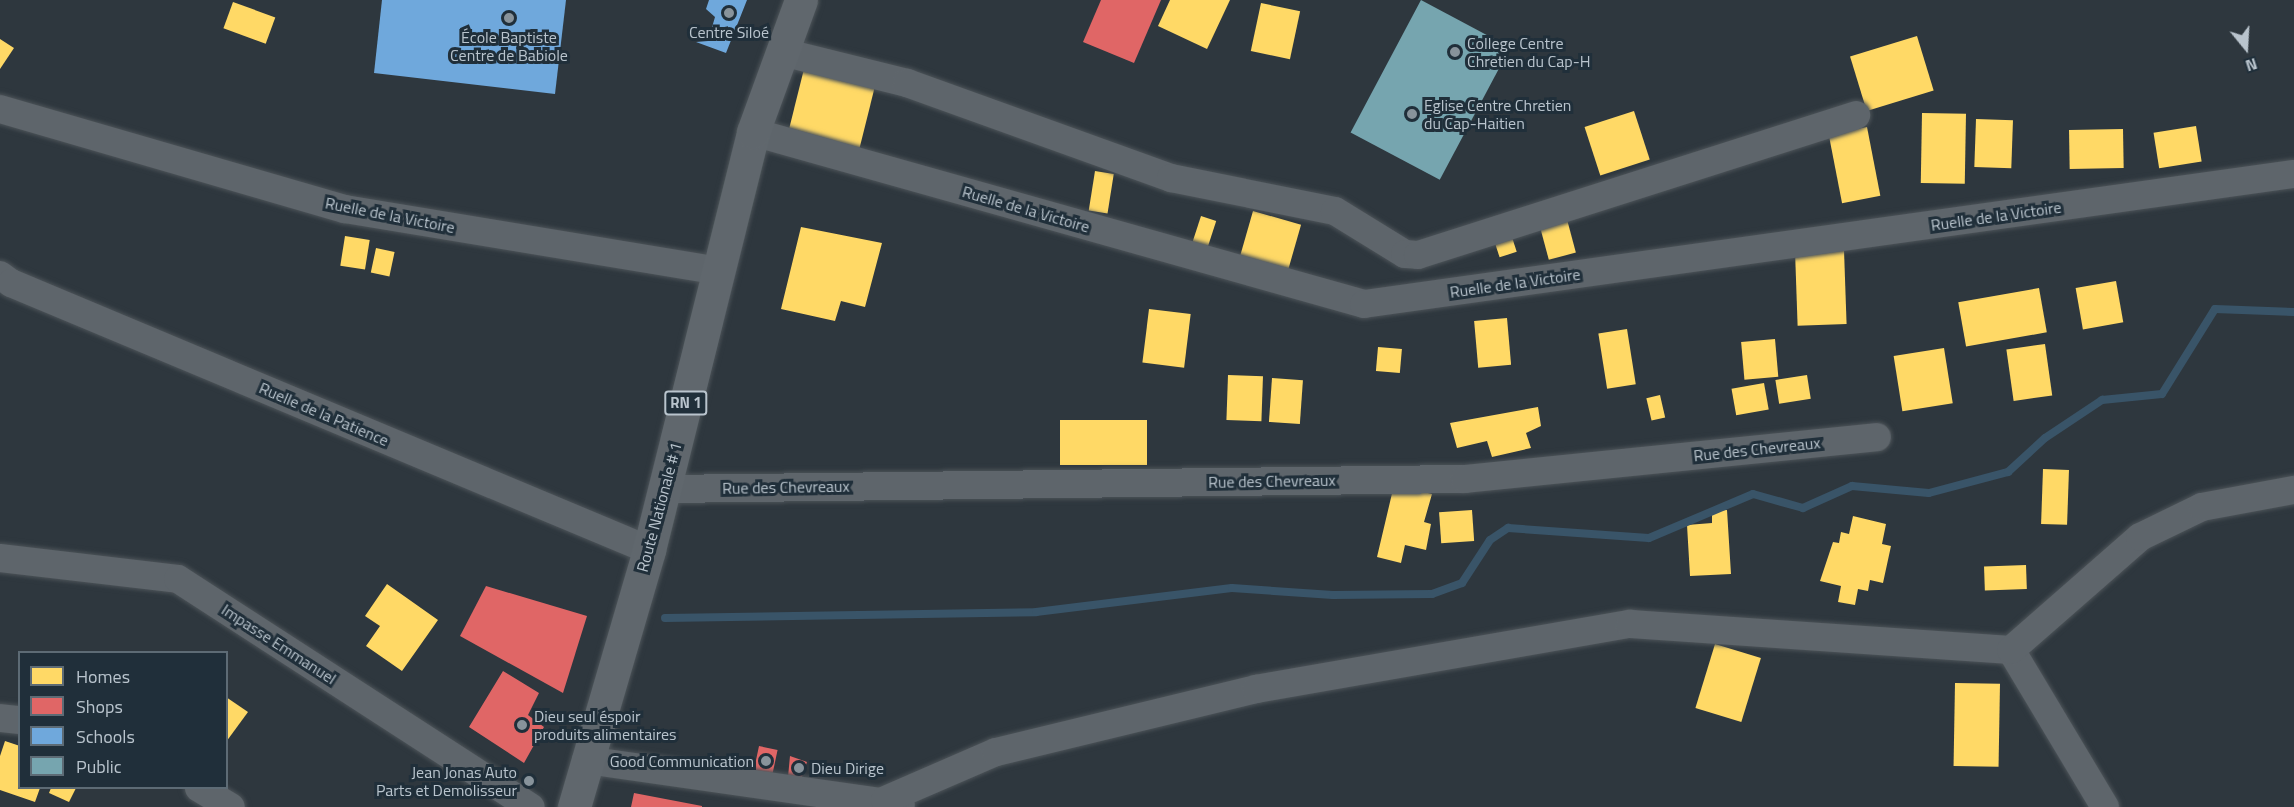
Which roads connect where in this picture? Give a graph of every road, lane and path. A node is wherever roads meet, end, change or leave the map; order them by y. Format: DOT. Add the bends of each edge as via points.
graph roads {
  1 [pos="801,0"];
  2 [pos="782,52"];
  3 [pos="0,110"];
  4 [pos="1856,115"];
  5 [pos="753,132"];
  6 [pos="2294,174"];
  7 [pos="718,271"];
  8 [pos="0,275"];
  9 [pos="1877,437"];
  10 [pos="665,489"];
  11 [pos="2294,490"];
  12 [pos="649,550"];
  13 [pos="0,558"];
  14 [pos="2011,650"];
  15 [pos="0,718"];
  16 [pos="18,720"];
  17 [pos="586,760"];
  18 [pos="202,789"];
  19 [pos="897,803"];
  20 [pos="231,807"];
  21 [pos="531,807"];
  22 [pos="574,807"];
  23 [pos="2105,807"];
  1 -- 2 [label="main road, Route Nationale # 1 / RN 1"];
  2 -- 4 [label="street" via="907,83 1171,178 1335,211 1405,254 1418,255"];
  2 -- 5 [label="main road, Route Nationale # 1 / RN 1"];
  3 -- 7 [label="street, Ruelle de la Victoire" via="345,209"];
  5 -- 6 [label="street, Ruelle de la Victoire" via="1364,304"];
  5 -- 7 [label="main road, Route Nationale # 1 / RN 1"];
  7 -- 10 [label="main road, Route Nationale # 1 / RN 1"];
  8 -- 12 [label="street, Ruelle de la Patience" via="11,283"];
  9 -- 10 [label="street, Rue des Chevreaux" via="1465,479"];
  10 -- 12 [label="main road, Route Nationale # 1 / RN 1"];
  11 -- 14 [label="street" via="2202,507 2140,537"];
  12 -- 17 [label="main road, Route Nationale # 1 / RN 1"];
  13 -- 21 [label="street, Impasse Emmanuel" via="178,579"];
  14 -- 19 [label="street" via="1630,624 1256,688 996,752"];
  14 -- 23 [label="street"];
  15 -- 16 [label="street"];
  17 -- 19 [label="street"];
  17 -- 22 [label="main road, Route Nationale # 1 / RN 1"];
  18 -- 20 [label="street"];
}
